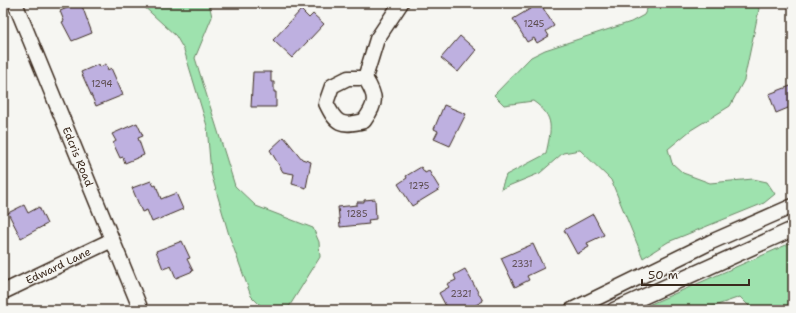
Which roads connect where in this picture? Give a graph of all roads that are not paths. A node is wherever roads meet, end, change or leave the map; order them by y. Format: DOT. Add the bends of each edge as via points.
graph roads {
  1 [pos="15,3"];
  2 [pos="401,3"];
  3 [pos="365,78"];
  4 [pos="793,206"];
  5 [pos="793,229"];
  6 [pos="112,240"];
  7 [pos="3,292"];
  8 [pos="141,310"];
  9 [pos="572,310"];
  10 [pos="614,310"];
  1 -- 6 [label="street, Edcris Road"];
  2 -- 3 [label="street" via="377,39"];
  4 -- 9 [label="street" via="711,242"];
  5 -- 10 [label="street"];
  6 -- 7 [label="street, Edward Lane"];
  6 -- 8 [label="street, Edcris Road"];
}
